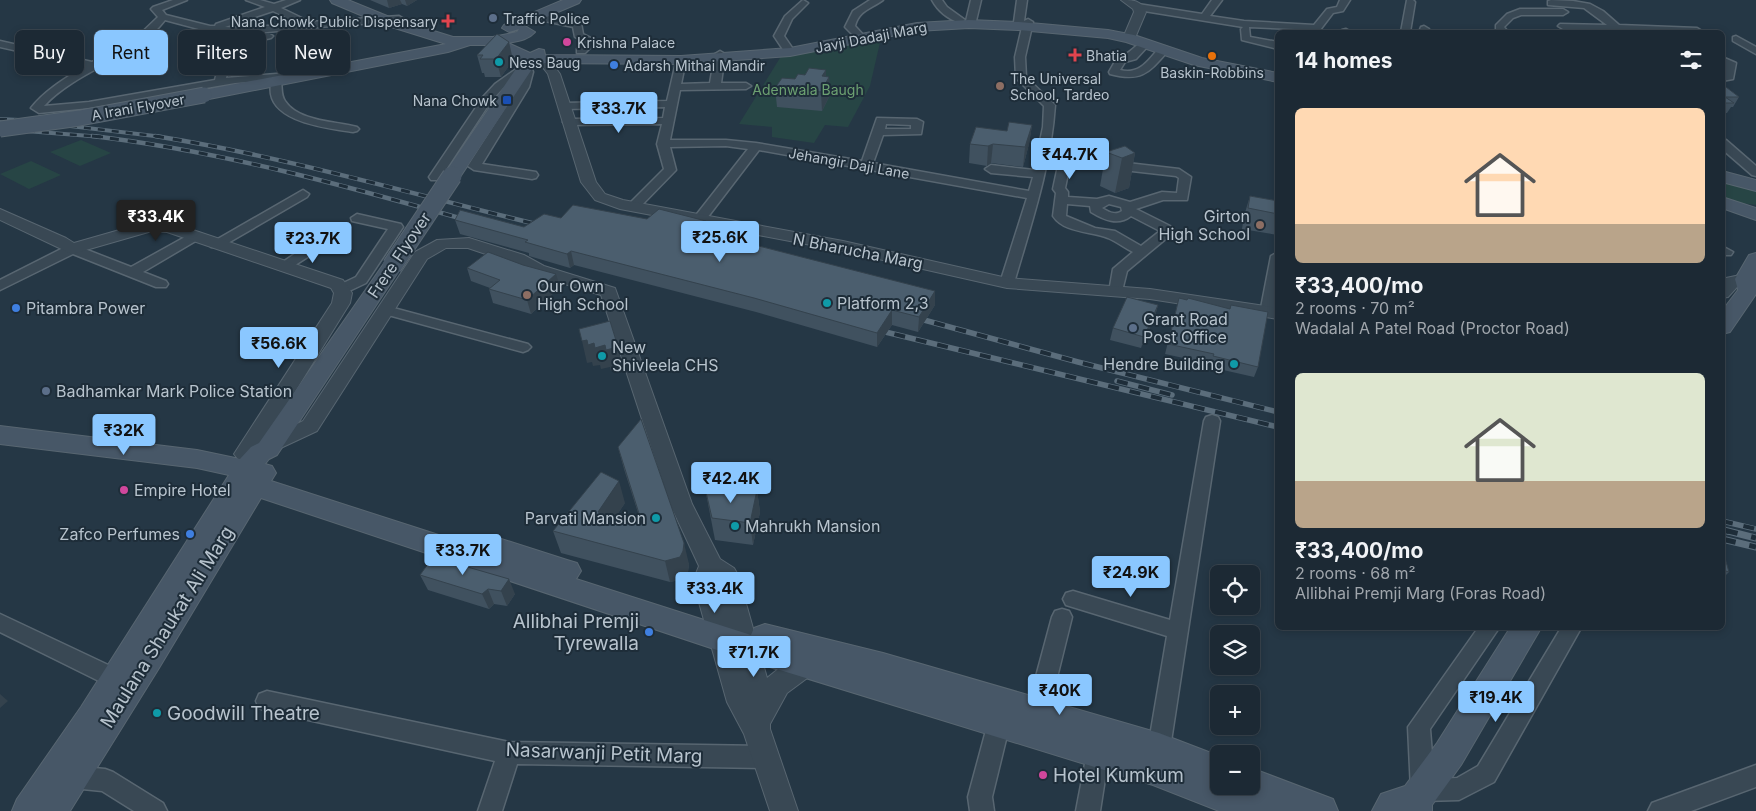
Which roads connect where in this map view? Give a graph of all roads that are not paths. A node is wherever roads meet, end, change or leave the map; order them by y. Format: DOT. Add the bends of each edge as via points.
graph roads {
  1 [pos="182,0"];
  2 [pos="251,0"];
  3 [pos="296,0"];
  4 [pos="337,0"];
  5 [pos="574,0"];
  6 [pos="586,0"];
  7 [pos="878,0"];
  8 [pos="937,0"];
  9 [pos="976,0"];
  10 [pos="1022,0"];
  11 [pos="1127,0"];
  12 [pos="1218,0"];
  13 [pos="1345,0"];
  14 [pos="1411,1"];
  15 [pos="803,3"];
  16 [pos="357,4"];
  17 [pos="1554,5"];
  18 [pos="273,7"];
  19 [pos="160,9"];
  20 [pos="1137,11"];
  21 [pos="1204,18"];
  22 [pos="393,20"];
  23 [pos="965,20"];
  24 [pos="545,21"];
  25 [pos="1025,23"];
  26 [pos="309,25"];
  27 [pos="1245,26"];
  28 [pos="1563,26"];
  29 [pos="284,27"];
  30 [pos="1616,28"];
  31 [pos="210,29"];
  32 [pos="151,30"];
  33 [pos="1405,30"];
  34 [pos="1502,30"];
  35 [pos="1594,30"];
  36 [pos="1667,30"];
  37 [pos="518,31"];
  38 [pos="860,36"];
  39 [pos="1127,36"];
  40 [pos="1756,37"];
  41 [pos="458,38"];
  42 [pos="493,41"];
  43 [pos="1275,42"];
  44 [pos="0,44"];
  45 [pos="1145,44"];
  46 [pos="12,48"];
  47 [pos="787,49"];
  48 [pos="1163,50"];
  49 [pos="581,51"];
  50 [pos="1756,51"];
  51 [pos="1725,54"];
  52 [pos="0,55"];
  53 [pos="532,56"];
  54 [pos="720,56"];
  55 [pos="94,57"];
  56 [pos="94,60"];
  57 [pos="681,60"];
  58 [pos="1736,60"];
  59 [pos="1725,61"];
  60 [pos="1228,67"];
  61 [pos="350,68"];
  62 [pos="1121,73"];
  63 [pos="1275,74"];
  64 [pos="293,75"];
  65 [pos="313,75"];
  66 [pos="1275,77"];
  67 [pos="1725,78"];
  68 [pos="220,82"];
  69 [pos="276,82"];
  70 [pos="1131,85"];
  71 [pos="746,86"];
  72 [pos="676,87"];
  73 [pos="715,87"];
  74 [pos="671,104"];
  75 [pos="564,106"];
  76 [pos="669,121"];
  77 [pos="569,122"];
  78 [pos="353,129"];
  79 [pos="0,130"];
  80 [pos="878,132"];
  81 [pos="663,144"];
  82 [pos="1725,145"];
  83 [pos="756,146"];
  84 [pos="1064,165"];
  85 [pos="866,166"];
  86 [pos="991,168"];
  87 [pos="1756,174"];
  88 [pos="532,175"];
  89 [pos="1725,175"];
  90 [pos="1725,176"];
  91 [pos="1035,178"];
  92 [pos="1756,186"];
  93 [pos="990,188"];
  94 [pos="303,194"];
  95 [pos="1060,194"];
  96 [pos="1138,197"];
  97 [pos="1098,204"];
  98 [pos="1728,204"];
  99 [pos="634,206"];
  100 [pos="1128,208"];
  101 [pos="0,214"];
  102 [pos="1756,214"];
  103 [pos="357,218"];
  104 [pos="699,219"];
  105 [pos="1756,222"];
  106 [pos="194,236"];
  107 [pos="326,238"];
  108 [pos="216,244"];
  109 [pos="72,249"];
  110 [pos="1143,252"];
  111 [pos="1756,259"];
  112 [pos="284,266"];
  113 [pos="133,272"];
  114 [pos="1007,282"];
  115 [pos="161,284"];
  116 [pos="1275,284"];
  117 [pos="0,286"];
  118 [pos="1749,288"];
  119 [pos="342,289"];
  120 [pos="1725,290"];
  121 [pos="1116,292"];
  122 [pos="386,310"];
  123 [pos="1272,313"];
  124 [pos="1725,323"];
  125 [pos="523,347"];
  126 [pos="1212,421"];
  127 [pos="0,424"];
  128 [pos="0,435"];
  129 [pos="259,460"];
  130 [pos="1073,599"];
  131 [pos="1062,617"];
  132 [pos="0,622"];
  133 [pos="1488,630"];
  134 [pos="1525,630"];
  135 [pos="1570,630"];
  136 [pos="1178,631"];
  137 [pos="732,635"];
  138 [pos="804,665"];
  139 [pos="116,679"];
  140 [pos="267,701"];
  141 [pos="1038,710"];
  142 [pos="999,723"];
  143 [pos="756,729"];
  144 [pos="1159,748"];
  145 [pos="509,753"];
  146 [pos="1098,753"];
  147 [pos="766,757"];
  148 [pos="1210,768"];
  149 [pos="1756,776"];
  150 [pos="72,777"];
  151 [pos="1260,788"];
  152 [pos="1410,803"];
  153 [pos="30,811"];
  154 [pos="50,811"];
  155 [pos="155,811"];
  156 [pos="490,811"];
  157 [pos="784,811"];
  158 [pos="982,811"];
  159 [pos="1088,811"];
  160 [pos="1261,811"];
  161 [pos="1320,811"];
  162 [pos="1660,811"];
  1 -- 19 [label="street"];
  2 -- 18 [label="street"];
  3 -- 18 [label="street"];
  4 -- 16 [label="main road"];
  5 -- 37 [label="main road"];
  6 -- 24 [label="main road"];
  7 -- 38 [label="street" via="864,7 851,21 850,27"];
  8 -- 23 [label="street" via="946,12"];
  9 -- 23 [label="street"];
  10 -- 25 [label="street"];
  11 -- 20 [label="street"];
  12 -- 21 [label="street"];
  13 -- 27 [label="street" via="1340,9 1330,11 1318,28"];
  14 -- 33 [label="street"];
  15 -- 47 [label="street" via="781,29 780,40"];
  16 -- 22 [label="main road"];
  17 -- 30 [label="street" via="1577,3 1592,7"];
  17 -- 34 [label="street" via="1510,16 1499,27"];
  17 -- 35 [label="street"];
  18 -- 26 [label="street"];
  18 -- 31 [label="street"];
  19 -- 31 [label="street"];
  19 -- 32 [label="street"];
  20 -- 21 [label="street"];
  20 -- 39 [label="street"];
  21 -- 27 [label="street"];
  22 -- 26 [label="street"];
  22 -- 41 [label="main road"];
  23 -- 25 [label="main road, Javji Dadaji Marg"];
  23 -- 38 [label="main road, Javji Dadaji Marg" via="902,23"];
  24 -- 37 [label="main road"];
  24 -- 49 [label="street" via="578,24 578,35 592,41"];
  24 -- 53 [label="main road, Frere Flyover"];
  25 -- 38 [label="main road, Javji Dadaji Marg" via="939,25"];
  25 -- 39 [label="main road, Javji Dadaji Marg"];
  25 -- 91 [label="street" via="1020,57 1021,78 1050,105 1049,123"];
  26 -- 29 [label="street"];
  27 -- 43 [label="street" via="1245,38"];
  28 -- 35 [label="street"];
  29 -- 31 [label="street" via="244,31"];
  29 -- 68 [label="street" via="280,32 250,40 211,60 223,67"];
  30 -- 35 [label="street"];
  30 -- 36 [label="street"];
  37 -- 41 [label="main road"];
  37 -- 42 [label="main road"];
  37 -- 53 [label="main road"];
  38 -- 47 [label="main road, Javji Dadaji Marg"];
  39 -- 45 [label="main road, Javji Dadaji Marg"];
  39 -- 60 [label="main road, Javji Dadaji Marg"];
  40 -- 50 [label="street" via="1736,38"];
  41 -- 42 [label="main road"];
  41 -- 61 [label="main road, A Irani Flyover" via="448,48"];
  42 -- 53 [label="main road, Javji Dadaji Marg"];
  44 -- 46 [label="street"];
  45 -- 48 [label="main road, Javji Dadaji Marg"];
  45 -- 62 [label="street" via="1132,58 1121,60 1114,70"];
  46 -- 52 [label="street"];
  46 -- 55 [label="street"];
  47 -- 54 [label="main road, Javji Dadaji Marg"];
  48 -- 60 [label="main road, Javji Dadaji Marg" via="1199,62"];
  48 -- 62 [label="street" via="1145,72"];
  51 -- 58 [label="street"];
  53 -- 54 [label="main road, Javji Dadaji Marg"];
  53 -- 57 [label="main road, Javji Dadaji Marg"];
  53 -- 75 [label="street, N Bharucha Marg" via="545,62 554,74"];
  53 -- 88 [label="street" via="524,86 474,166"];
  53 -- 129 [label="main road, Frere Flyover, bridge" via="444,177 392,266"];
  54 -- 57 [label="main road, Javji Dadaji Marg"];
  54 -- 73 [label="street"];
  56 -- 68 [label="street" via="36,108 62,110"];
  57 -- 72 [label="street"];
  59 -- 67 [label="street" via="1731,64 1729,77"];
  60 -- 63 [label="main road, Javji Dadaji Marg"];
  60 -- 66 [label="main road, Javji Dadaji Marg"];
  62 -- 70 [label="street" via="1115,80"];
  64 -- 68 [label="street"];
  65 -- 69 [label="main road, A Irani Flyover"];
  69 -- 78 [label="street" via="276,94 286,110 304,119"];
  69 -- 79 [label="main road, A Irani Flyover, bridge"];
  71 -- 73 [label="street"];
  72 -- 73 [label="street"];
  72 -- 74 [label="street"];
  74 -- 75 [label="street"];
  74 -- 76 [label="street"];
  75 -- 77 [label="street, N Bharucha Marg"];
  76 -- 77 [label="street"];
  76 -- 81 [label="street"];
  77 -- 99 [label="street, N Bharucha Marg" via="589,182 600,197"];
  80 -- 85 [label="street"];
  81 -- 83 [label="street, Jehangir Daji Lane"];
  81 -- 99 [label="street" via="670,170"];
  82 -- 87 [label="street"];
  83 -- 85 [label="street, Jehangir Daji Lane"];
  83 -- 104 [label="street"];
  84 -- 91 [label="street"];
  84 -- 95 [label="street"];
  84 -- 96 [label="street" via="1161,176 1161,189"];
  84 -- 100 [label="street" via="1067,160 1078,161 1179,173 1185,177 1183,197 1162,196"];
  85 -- 93 [label="street, Jehangir Daji Lane"];
  86 -- 91 [label="street"];
  87 -- 89 [label="main road"];
  90 -- 92 [label="main road"];
  91 -- 93 [label="street, Jehangir Daji Lane"];
  91 -- 93 [label="street" via="1022,188"];
  91 -- 95 [label="street"];
  91 -- 114 [label="street"];
  94 -- 108 [label="street"];
  95 -- 97 [label="street"];
  95 -- 110 [label="street" via="1062,219 1092,231 1110,234"];
  97 -- 100 [label="street" via="1115,200"];
  98 -- 102 [label="main road"];
  98 -- 105 [label="main road"];
  99 -- 104 [label="street, N Bharucha Marg"];
  100 -- 110 [label="street" via="1166,230 1166,234"];
  101 -- 109 [label="street"];
  103 -- 119 [label="street" via="396,227 361,280"];
  104 -- 114 [label="street, N Bharucha Marg"];
  106 -- 108 [label="street"];
  106 -- 109 [label="street" via="169,227 151,226"];
  106 -- 113 [label="street"];
  107 -- 112 [label="street"];
  108 -- 112 [label="street"];
  109 -- 113 [label="street"];
  109 -- 117 [label="street"];
  110 -- 121 [label="street" via="1120,269"];
  111 -- 118 [label="main road"];
  112 -- 119 [label="street" via="337,284"];
  113 -- 115 [label="street"];
  114 -- 121 [label="street, N Bharucha Marg"];
  116 -- 123 [label="street"];
  118 -- 120 [label="street" via="1732,282"];
  118 -- 124 [label="main road"];
  119 -- 129 [label="street" via="341,303"];
  121 -- 123 [label="street, N Bharucha Marg" via="1150,294"];
  122 -- 125 [label="street"];
  122 -- 129 [label="street" via="310,426"];
  122 -- 137 [label="street" via="421,256 443,243 469,243 518,259 538,270 610,292 681,504 711,566 726,575"];
  126 -- 136 [label="street"];
  127 -- 129 [label="main road" via="128,436"];
  128 -- 129 [label="main road" via="197,459"];
  129 -- 137 [label="main road"];
  129 -- 139 [label="main road, Maulana Shaukat Ali Marg"];
  129 -- 150 [label="main road, Maulana Shaukat Ali Marg" via="148,659"];
  130 -- 136 [label="street"];
  131 -- 141 [label="street"];
  132 -- 139 [label="street"];
  133 -- 152 [label="street" via="1419,727"];
  134 -- 152 [label="main road" via="1450,754"];
  135 -- 152 [label="street" via="1486,774 1459,789"];
  136 -- 144 [label="street"];
  137 -- 138 [label="main road"];
  137 -- 143 [label="street" via="759,695"];
  137 -- 144 [label="main road" via="883,666"];
  138 -- 142 [label="main road"];
  138 -- 143 [label="street" via="786,676 771,692"];
  139 -- 153 [label="main road, Maulana Shaukat Ali Marg"];
  140 -- 145 [label="street, Nasarwanji Petit Marg"];
  142 -- 146 [label="main road"];
  142 -- 158 [label="street" via="980,797"];
  143 -- 147 [label="street"];
  144 -- 148 [label="main road"];
  145 -- 147 [label="street, Nasarwanji Petit Marg"];
  145 -- 156 [label="street"];
  146 -- 159 [label="street"];
  146 -- 160 [label="main road" via="1153,769"];
  147 -- 157 [label="street"];
  149 -- 162 [label="street"];
  150 -- 154 [label="main road, Maulana Shaukat Ali Marg"];
  150 -- 155 [label="street" via="105,780"];
  151 -- 161 [label="main road"];
}
